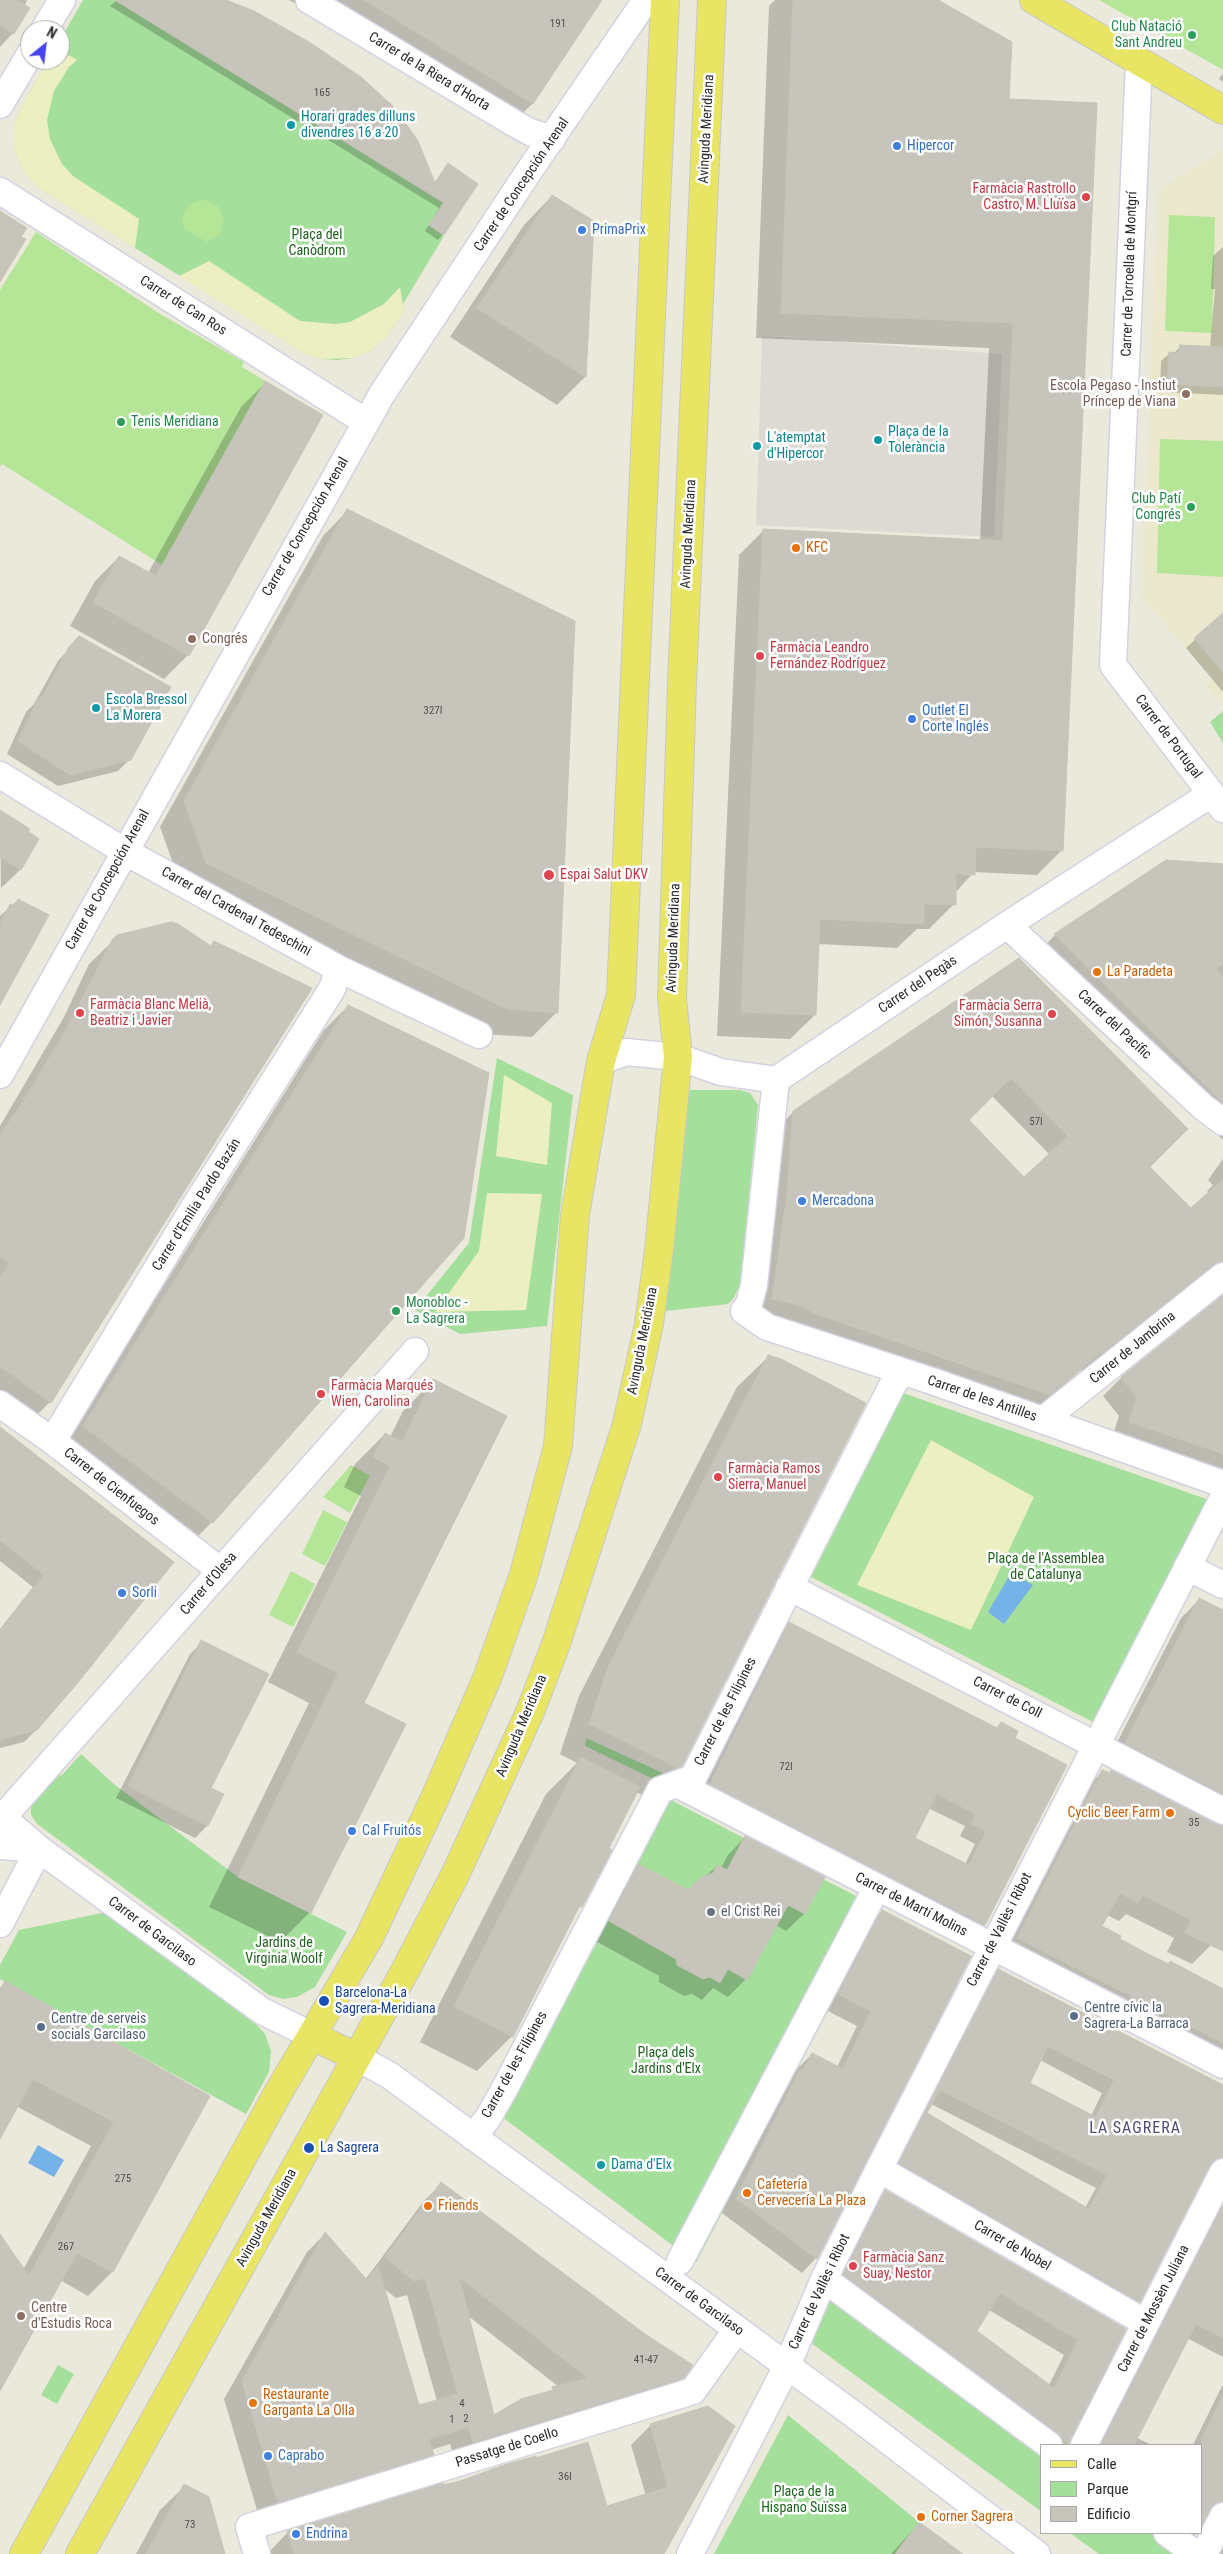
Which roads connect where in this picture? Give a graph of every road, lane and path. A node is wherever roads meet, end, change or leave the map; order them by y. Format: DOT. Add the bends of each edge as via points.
graph roads {
  1 [pos="62,0"];
  2 [pos="309,0"];
  3 [pos="646,0"];
  4 [pos="665,0"];
  5 [pos="712,0"];
  6 [pos="1034,0"];
  7 [pos="50,20"];
  8 [pos="1139,62"];
  9 [pos="21,70"];
  10 [pos="0,105"];
  11 [pos="1223,110"];
  12 [pos="552,139"];
  13 [pos="0,190"];
  14 [pos="366,422"];
  15 [pos="1113,665"];
  16 [pos="0,775"];
  17 [pos="1217,802"];
  18 [pos="124,851"];
  19 [pos="1007,925"];
  20 [pos="339,969"];
  21 [pos="480,1034"];
  22 [pos="678,1057"];
  23 [pos="602,1061"];
  24 [pos="0,1075"];
  25 [pos="776,1080"];
  26 [pos="1223,1122"];
  27 [pos="1223,1276"];
  28 [pos="415,1352"];
  29 [pos="902,1372"];
  30 [pos="0,1404"];
  31 [pos="1043,1420"];
  32 [pos="51,1440"];
  33 [pos="1223,1484"];
  34 [pos="1223,1498"];
  35 [pos="1187,1567"];
  36 [pos="221,1571"];
  37 [pos="1223,1585"];
  38 [pos="789,1588"];
  39 [pos="1097,1745"];
  40 [pos="679,1785"];
  41 [pos="1223,1811"];
  42 [pos="1,1816"];
  43 [pos="0,1846"];
  44 [pos="39,1849"];
  45 [pos="877,1888"];
  46 [pos="0,1924"];
  47 [pos="992,1946"];
  48 [pos="313,2036"];
  49 [pos="356,2057"];
  50 [pos="1223,2065"];
  51 [pos="473,2137"];
  52 [pos="878,2169"];
  53 [pos="1223,2172"];
  54 [pos="680,2261"];
  55 [pos="824,2279"];
  56 [pos="1146,2323"];
  57 [pos="737,2329"];
  58 [pos="787,2366"];
  59 [pos="1048,2444"];
  60 [pos="1085,2444"];
  61 [pos="1223,2516"];
  62 [pos="1168,2534"];
  63 [pos="24,2554"];
  64 [pos="80,2554"];
  65 [pos="257,2554"];
  66 [pos="690,2554"];
  67 [pos="1037,2554"];
  68 [pos="1196,2554"];
  69 [pos="1204,2554"];
  1 -- 7 [label="street"];
  2 -- 12 [label="street, Carrer de la Riera d'Horta" via="518,126"];
  3 -- 12 [label="street, Carrer de Concepción Arenal"];
  4 -- 23 [label="main road" via="621,995"];
  5 -- 22 [label="main road, Avinguda Meridiana" via="682,683 672,998"];
  6 -- 8 [label="main road"];
  8 -- 11 [label="main road"];
  8 -- 15 [label="street, Carrer de Torroella de Montgrí"];
  9 -- 10 [label="street"];
  12 -- 14 [label="street, Carrer de Concepción Arenal"];
  13 -- 14 [label="street, Carrer de Can Ros"];
  14 -- 18 [label="street, Carrer de Concepción Arenal"];
  15 -- 17 [label="street, Carrer de Portugal"];
  16 -- 18 [label="street, Carrer del Cardenal Tedeschini"];
  17 -- 19 [label="street, Carrer del Pegàs"];
  18 -- 20 [label="street, Carrer del Cardenal Tedeschini"];
  18 -- 24 [label="street, Carrer de Concepción Arenal"];
  19 -- 25 [label="street, Carrer del Pegàs"];
  19 -- 26 [label="street, Carrer del Pacífic"];
  20 -- 21 [label="street, Carrer del Cardenal Tedeschini"];
  20 -- 32 [label="street, Carrer d'Emilia Pardo Bazán" via="332,989"];
  22 -- 23 [label="street" via="626,1052"];
  22 -- 25 [label="street" via="721,1072"];
  22 -- 49 [label="main road, Avinguda Meridiana" via="657,1268 649,1324 627,1424 556,1644 530,1712 455,1875"];
  23 -- 48 [label="main road" via="575,1215 558,1446 524,1574 488,1676 435,1798 369,1938"];
  25 -- 29 [label="street, Carrer de les Antilles" via="756,1275 752,1296 744,1311 767,1327"];
  27 -- 31 [label="street, Carrer de Jambrina"];
  28 -- 36 [label="street, Carrer d'Olesa"];
  29 -- 31 [label="street, Carrer de les Antilles"];
  29 -- 38 [label="street, Carrer de les Filipines"];
  30 -- 32 [label="street, Carrer de Cienfuegos"];
  31 -- 33 [label="street, Carrer de les Antilles"];
  32 -- 36 [label="street, Carrer de Cienfuegos"];
  34 -- 35 [label="street, Carrer de Vallès i Ribot"];
  35 -- 37 [label="street"];
  35 -- 39 [label="street, Carrer de Vallès i Ribot"];
  36 -- 42 [label="street, Carrer d'Olesa"];
  38 -- 39 [label="street, Carrer de Coll"];
  38 -- 40 [label="street, Carrer de les Filipines" via="693,1778"];
  39 -- 41 [label="street, Carrer de Coll"];
  39 -- 47 [label="street, Carrer de Vallès i Ribot"];
  40 -- 45 [label="street, Carrer de Martí Molins"];
  40 -- 51 [label="street, Carrer de les Filipines" via="660,1790 506,2086"];
  42 -- 44 [label="street, Carrer de Garcilaso"];
  43 -- 44 [label="street"];
  44 -- 46 [label="street"];
  44 -- 48 [label="street, Carrer de Garcilaso" via="262,2011"];
  45 -- 47 [label="street, Carrer de Martí Molins"];
  45 -- 54 [label="street"];
  47 -- 50 [label="street, Carrer de Martí Molins"];
  47 -- 52 [label="street, Carrer de Vallès i Ribot"];
  48 -- 49 [label="main road"];
  48 -- 63 [label="main road" via="273,2102"];
  49 -- 51 [label="street, Carrer de Garcilaso" via="389,2075"];
  49 -- 64 [label="main road, Avinguda Meridiana"];
  51 -- 57 [label="street, Carrer de Garcilaso"];
  52 -- 55 [label="street, Carrer de Vallès i Ribot"];
  52 -- 56 [label="street, Carrer de Nobel"];
  53 -- 56 [label="street, Carrer de Mossèn Juliana"];
  55 -- 58 [label="street, Carrer de Vallès i Ribot"];
  55 -- 59 [label="street"];
  56 -- 60 [label="street, Carrer de Mossèn Juliana"];
  57 -- 58 [label="street, Carrer de Garcilaso"];
  57 -- 65 [label="street, Passatge de Coello" via="693,2391 249,2527"];
  58 -- 66 [label="street, Carrer de Vallès i Ribot"];
  58 -- 67 [label="street, Carrer de Garcilaso"];
  61 -- 69 [label="street"];
  62 -- 68 [label="street"];
}
